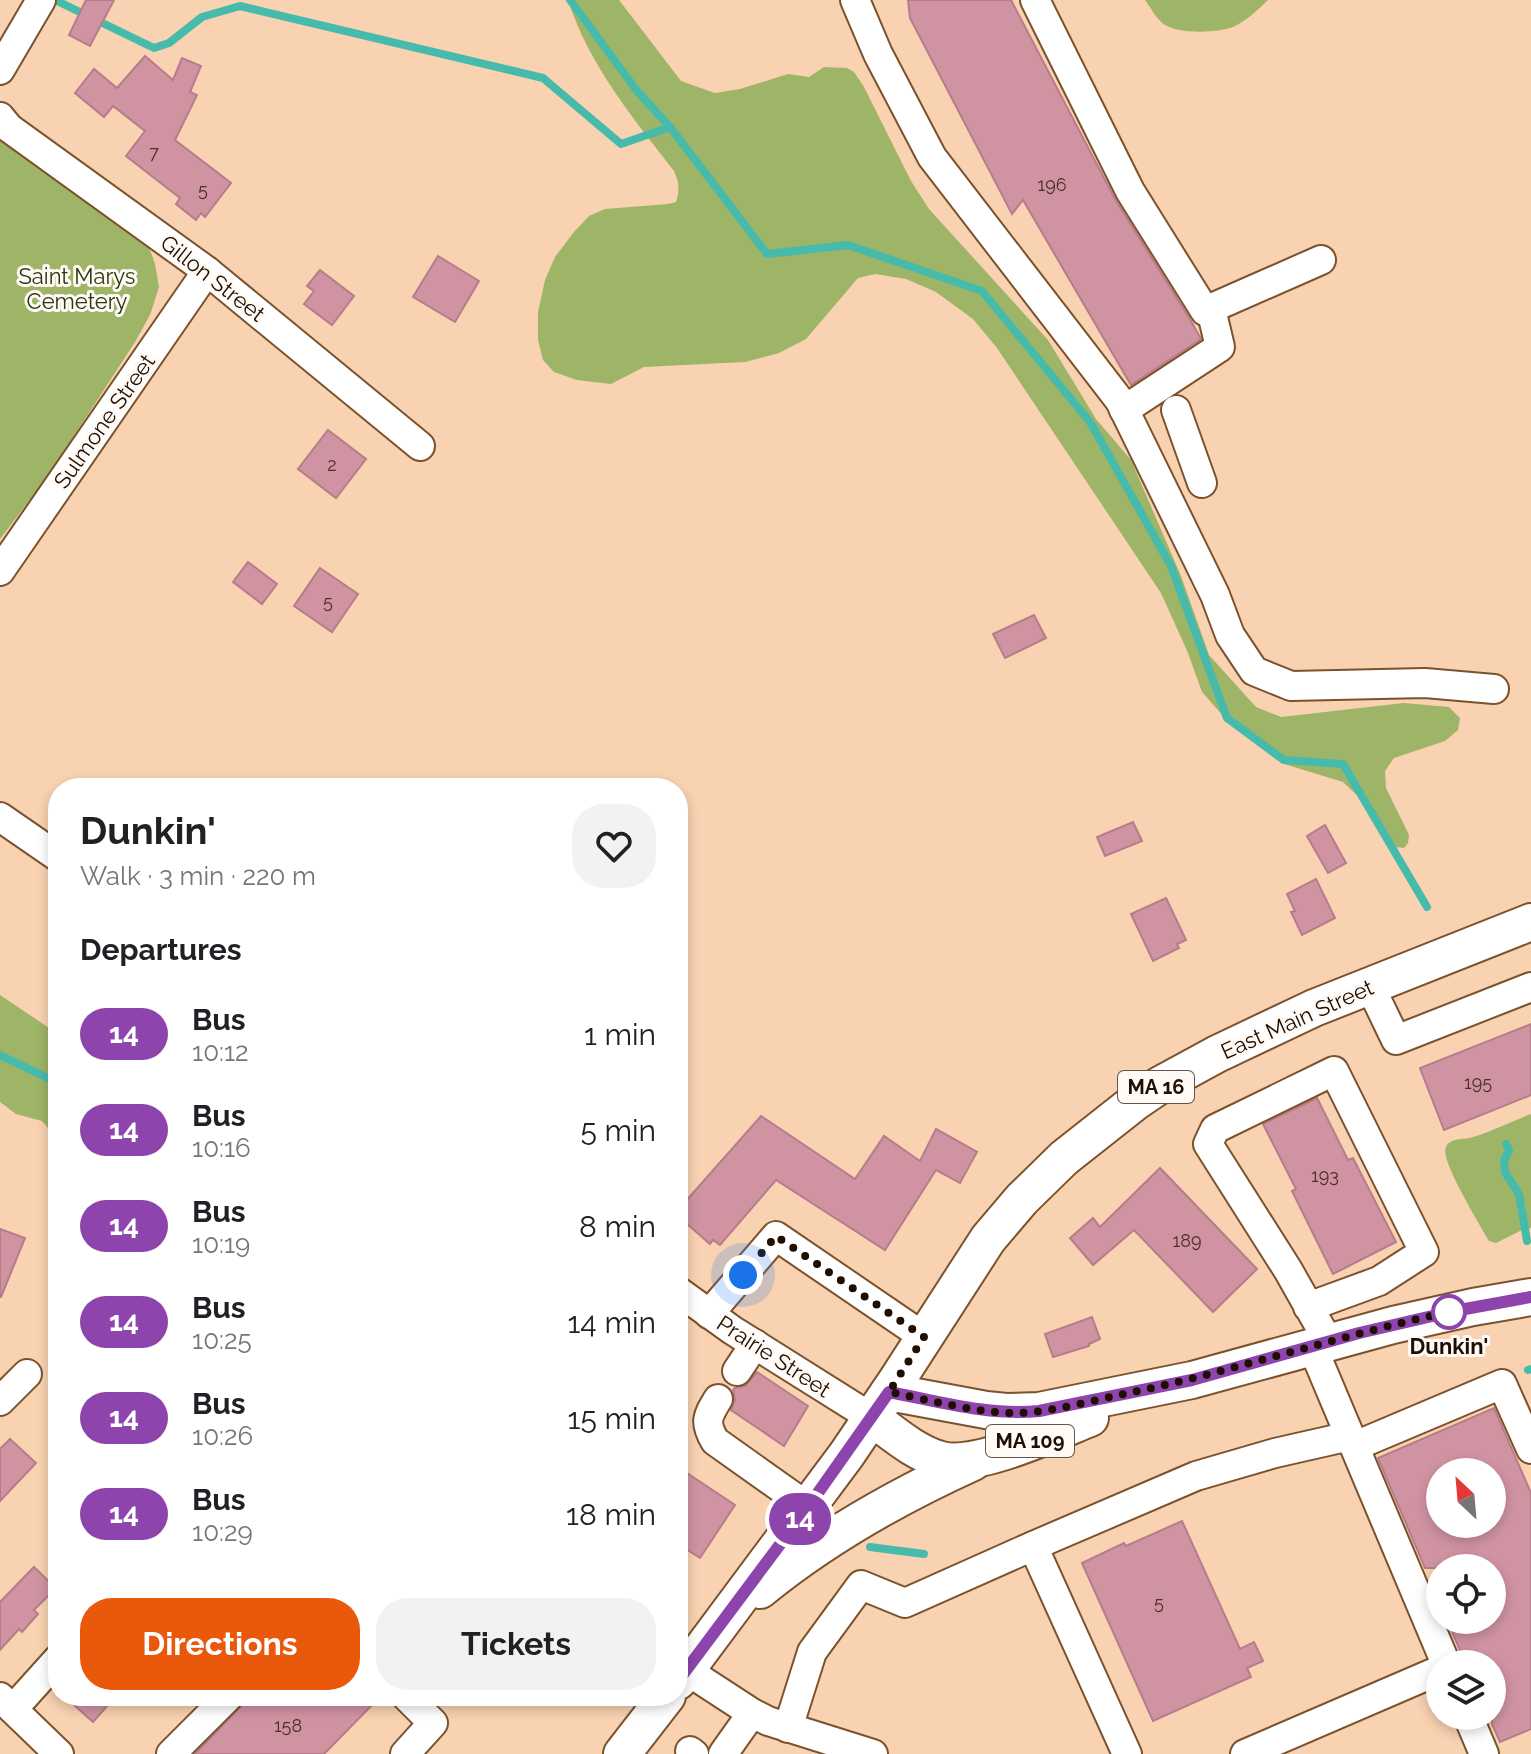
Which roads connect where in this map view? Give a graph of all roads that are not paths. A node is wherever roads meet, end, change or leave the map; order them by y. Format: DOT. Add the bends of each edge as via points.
graph roads {
  1 [pos="41,0"];
  2 [pos="855,0"];
  3 [pos="1035,0"];
  4 [pos="0,70"];
  5 [pos="0,117"];
  6 [pos="1321,260"];
  7 [pos="207,271"];
  8 [pos="1211,309"];
  9 [pos="1124,410"];
  10 [pos="1176,410"];
  11 [pos="420,446"];
  12 [pos="1202,483"];
  13 [pos="8,543"];
  14 [pos="0,571"];
  15 [pos="1494,689"];
  16 [pos="0,817"];
  17 [pos="48,850"];
  18 [pos="1530,926"];
  19 [pos="1370,986"];
  20 [pos="1531,987"];
  21 [pos="1379,1281"];
  22 [pos="1531,1297"];
  23 [pos="688,1298"];
  24 [pos="1308,1307"];
  25 [pos="709,1314"];
  26 [pos="1393,1325"];
  27 [pos="924,1337"];
  28 [pos="1320,1343"];
  29 [pos="755,1344"];
  30 [pos="737,1371"];
  31 [pos="27,1374"];
  32 [pos="1192,1380"];
  33 [pos="718,1399"];
  34 [pos="0,1401"];
  35 [pos="880,1405"];
  36 [pos="1353,1441"];
  37 [pos="1531,1449"];
  38 [pos="1000,1452"];
  39 [pos="808,1507"];
  40 [pos="1033,1546"];
  41 [pos="720,1625"];
  42 [pos="1440,1650"];
  43 [pos="48,1667"];
  44 [pos="688,1667"];
  45 [pos="1426,1676"];
  46 [pos="688,1687"];
  47 [pos="6,1703"];
  48 [pos="219,1706"];
  49 [pos="416,1706"];
  50 [pos="659,1706"];
  51 [pos="752,1713"];
  52 [pos="788,1728"];
  53 [pos="1474,1730"];
  54 [pos="869,1753"];
  55 [pos="59,1754"];
  56 [pos="171,1754"];
  57 [pos="405,1754"];
  58 [pos="622,1754"];
  59 [pos="723,1754"];
  60 [pos="1127,1754"];
  61 [pos="1245,1754"];
  62 [pos="1484,1754"];
  1 -- 4 [label="street"];
  2 -- 9 [label="street" via="932,157"];
  3 -- 8 [label="street" via="1130,191 1205,311"];
  5 -- 7 [label="street, Gillon Street"];
  6 -- 8 [label="street"];
  7 -- 11 [label="street, Gillon Street"];
  7 -- 13 [label="street, Sulmone Street"];
  8 -- 9 [label="street" via="1220,347"];
  9 -- 15 [label="street" via="1230,635 1254,671 1291,686 1425,683"];
  10 -- 12 [label="street"];
  13 -- 14 [label="street, Sulmone Street"];
  16 -- 17 [label="street"];
  18 -- 19 [label="main road, East Main Street / MA 16"];
  19 -- 20 [label="street" via="1396,1040"];
  19 -- 27 [label="main road, East Main Street / MA 16" via="1217,1054 1110,1120 1042,1178 1004,1219"];
  21 -- 24 [label="street"];
  21 -- 24 [label="street" via="1424,1252 1334,1071 1215,1129 1208,1144"];
  21 -- 26 [label="street"];
  22 -- 26 [label="main road, MA 109"];
  23 -- 25 [label="street, Prairie Street"];
  24 -- 28 [label="street"];
  25 -- 27 [label="street" via="776,1236"];
  25 -- 29 [label="street, Prairie Street"];
  26 -- 28 [label="main road, MA 109"];
  27 -- 35 [label="main road, East Main Street / MA 16"];
  28 -- 32 [label="main road, MA 109"];
  28 -- 36 [label="street"];
  29 -- 30 [label="street"];
  29 -- 35 [label="street, Prairie Street"];
  31 -- 34 [label="street"];
  32 -- 35 [label="main road, MA 109" via="1022,1413"];
  32 -- 38 [label="main road, MA 109"];
  33 -- 39 [label="street" via="708,1415 715,1441"];
  35 -- 38 [label="main road, MA 109" via="913,1447 938,1459 964,1461"];
  35 -- 39 [label="main road, East Main Street / MA 16"];
  36 -- 37 [label="street" via="1502,1384"];
  36 -- 40 [label="street" via="1275,1453 1196,1476"];
  36 -- 42 [label="street"];
  38 -- 41 [label="main road" via="849,1527 771,1581"];
  39 -- 41 [label="main road, East Main Street / MA 16"];
  40 -- 52 [label="street" via="905,1603 861,1585 812,1652"];
  40 -- 60 [label="street"];
  41 -- 44 [label="main road, East Main Street / MA 16"];
  43 -- 47 [label="street"];
  45 -- 61 [label="street"];
  46 -- 51 [label="street"];
  47 -- 55 [label="street"];
  48 -- 56 [label="street"];
  49 -- 57 [label="street" via="433,1723"];
  50 -- 58 [label="main road, East Main Street / MA 16"];
  51 -- 52 [label="street"];
  51 -- 59 [label="street"];
  52 -- 54 [label="street"];
  53 -- 62 [label="street"];
}
